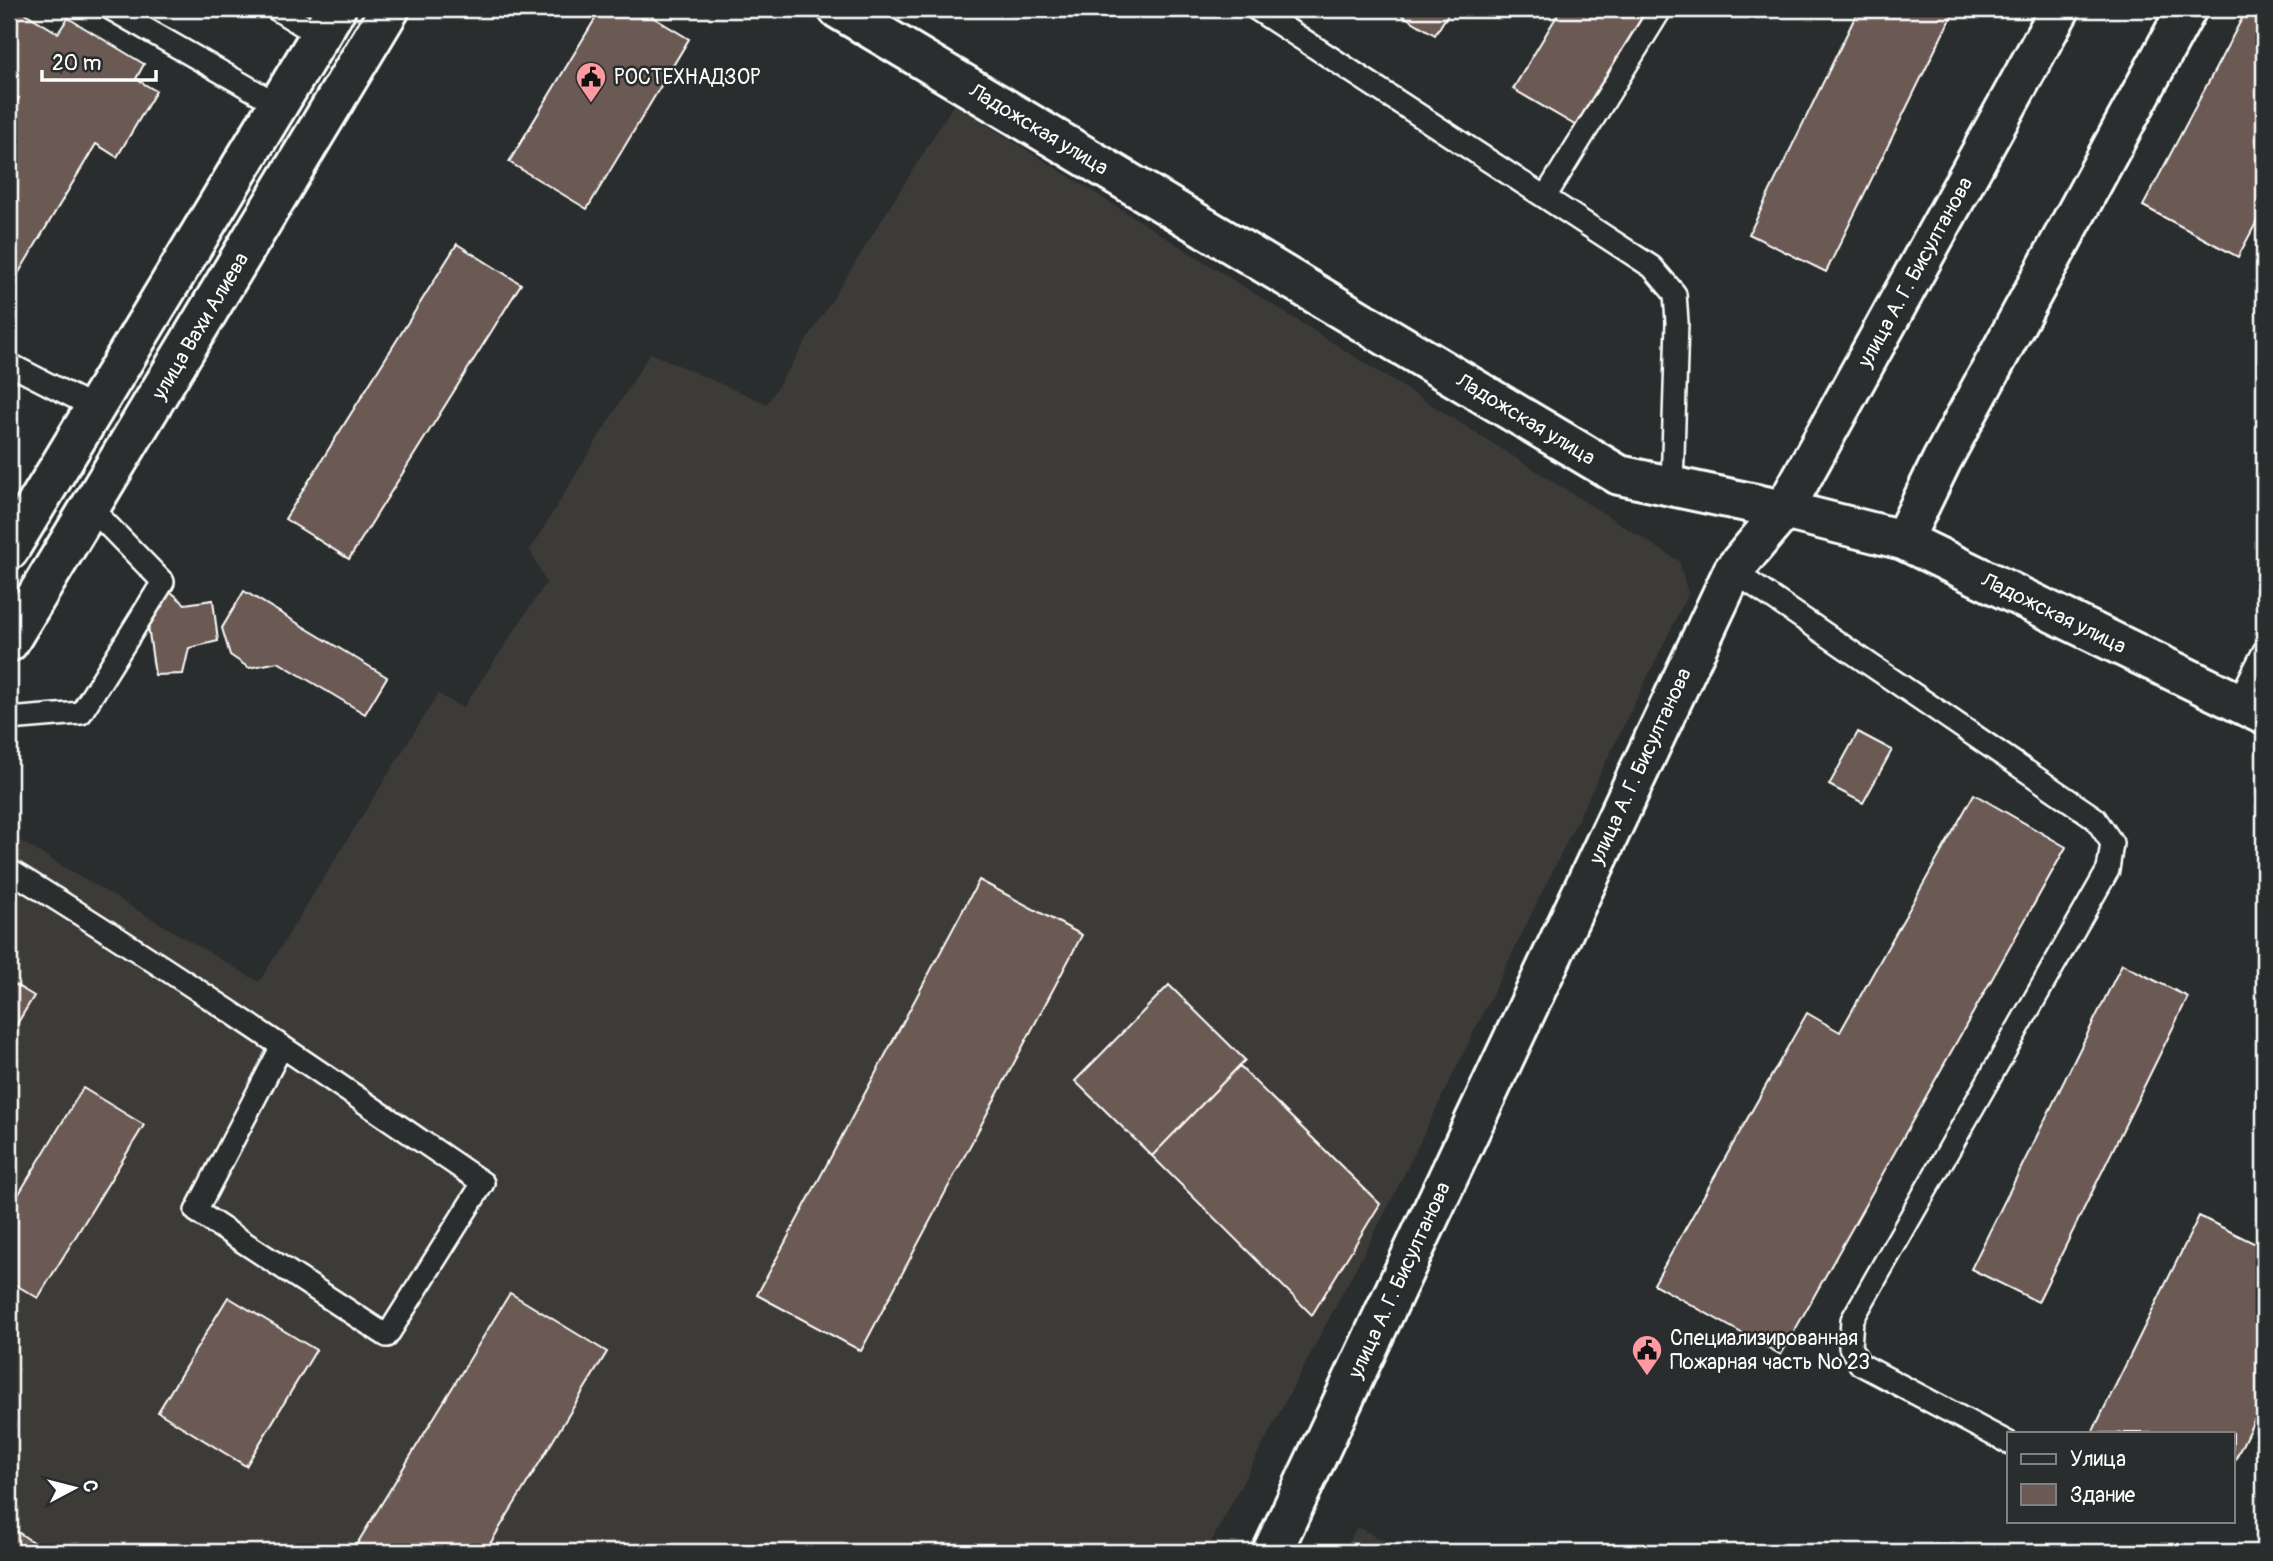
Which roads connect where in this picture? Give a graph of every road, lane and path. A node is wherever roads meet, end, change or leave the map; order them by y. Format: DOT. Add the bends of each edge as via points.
graph roads {
  1 [pos="111,9"];
  2 [pos="276,9"];
  3 [pos="390,9"];
  4 [pos="838,9"];
  5 [pos="1256,9"];
  6 [pos="1661,9"];
  7 [pos="2060,9"];
  8 [pos="2187,9"];
  9 [pos="328,22"];
  10 [pos="279,105"];
  11 [pos="1545,197"];
  12 [pos="9,364"];
  13 [pos="97,410"];
  14 [pos="1672,488"];
  15 [pos="91,508"];
  16 [pos="1784,510"];
  17 [pos="1903,540"];
  18 [pos="9,551"];
  19 [pos="1733,571"];
  20 [pos="9,642"];
  21 [pos="2264,651"];
  22 [pos="2251,709"];
  23 [pos="9,719"];
  24 [pos="9,870"];
  25 [pos="282,1046"];
  26 [pos="2007,1442"];
  27 [pos="1272,1552"];
  1 -- 10 [label="lane"];
  2 -- 9 [label="lane"];
  3 -- 15 [label="street, улица Вахи Алиева"];
  4 -- 14 [label="street, Ладожская улица" via="1619,475"];
  5 -- 11 [label="lane"];
  6 -- 11 [label="lane"];
  7 -- 16 [label="street, улица А. Г. Бисултанова"];
  8 -- 17 [label="street"];
  9 -- 10 [label="street"];
  10 -- 13 [label="street"];
  11 -- 14 [label="lane" via="1652,267 1675,294"];
  12 -- 13 [label="lane"];
  13 -- 18 [label="street"];
  14 -- 16 [label="street, Ладожская улица"];
  15 -- 20 [label="street, улица Вахи Алиева"];
  15 -- 23 [label="lane" via="163,582 81,713"];
  16 -- 17 [label="street, Ладожская улица"];
  16 -- 19 [label="street, улица А. Г. Бисултанова"];
  17 -- 22 [label="street, Ладожская улица"];
  19 -- 26 [label="lane" via="2095,818 2112,843 2108,870 1852,1320 1850,1347 1860,1364"];
  19 -- 27 [label="street, улица А. Г. Бисултанова"];
  21 -- 22 [label="lane"];
  24 -- 25 [label="lane"];
  25 -- 25 [label="lane" via="483,1183 387,1336 196,1211"];
}
